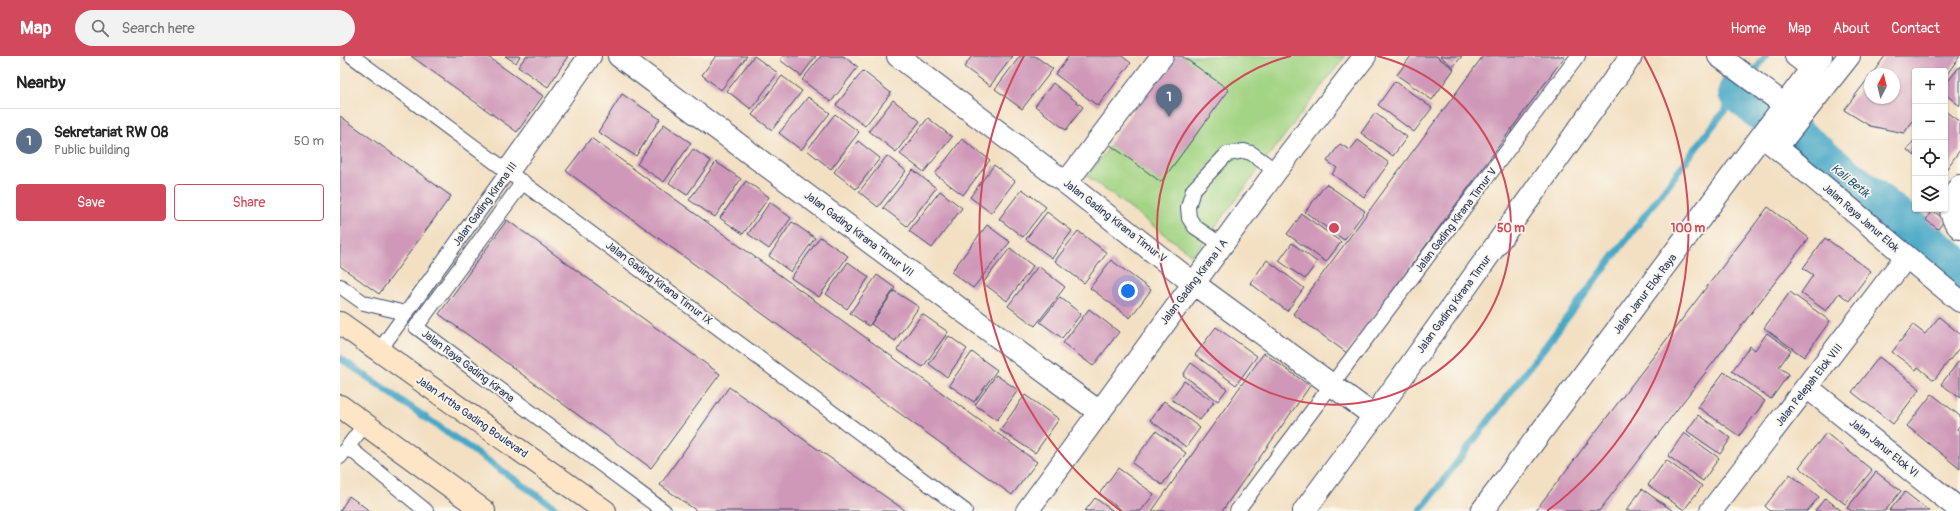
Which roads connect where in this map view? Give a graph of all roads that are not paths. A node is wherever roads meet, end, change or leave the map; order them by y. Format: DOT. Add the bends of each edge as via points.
graph roads {
  1 [pos="352,56"];
  2 [pos="590,56"];
  3 [pos="620,56"];
  4 [pos="898,56"];
  5 [pos="1162,56"];
  6 [pos="1366,56"];
  7 [pos="1578,56"];
  8 [pos="1631,56"];
  9 [pos="1719,56"];
  10 [pos="1849,56"];
  11 [pos="1807,59"];
  12 [pos="1778,123"];
  13 [pos="1276,171"];
  14 [pos="515,177"];
  15 [pos="1066,183"];
  16 [pos="1960,186"];
  17 [pos="1959,227"];
  18 [pos="1222,245"];
  19 [pos="1906,258"];
  20 [pos="1193,283"];
  21 [pos="340,286"];
  22 [pos="1960,301"];
  23 [pos="405,313"];
  24 [pos="340,324"];
  25 [pos="379,351"];
  26 [pos="1333,384"];
  27 [pos="1807,387"];
  28 [pos="340,406"];
  29 [pos="1099,412"];
  30 [pos="1374,416"];
  31 [pos="365,424"];
  32 [pos="344,452"];
  33 [pos="1714,510"];
  34 [pos="1960,510"];
  35 [pos="426,511"];
  36 [pos="484,511"];
  37 [pos="605,511"];
  38 [pos="664,511"];
  39 [pos="964,511"];
  40 [pos="1027,511"];
  41 [pos="1237,511"];
  42 [pos="1304,511"];
  43 [pos="1482,511"];
  1 -- 14 [label="lane, Jalan Gading Kirana Timur IX"];
  2 -- 14 [label="street, Jalan Gading Kirana III"];
  3 -- 29 [label="street, Jalan Gading Kirana Timur VII"];
  4 -- 15 [label="street, Jalan Gading Kirana Timur V"];
  5 -- 15 [label="street"];
  6 -- 13 [label="street, Jalan Gading Kirana I A"];
  7 -- 26 [label="lane, Jalan Gading Kirana Timur V"];
  8 -- 30 [label="street, Jalan Gading Kirana Timur"];
  9 -- 12 [label="street, Jalan Raya Janur Elok"];
  10 -- 12 [label="street"];
  11 -- 12 [label="street, Jalan Janur Elok Raya"];
  12 -- 19 [label="street, Jalan Raya Janur Elok" via="1837,196"];
  12 -- 43 [label="street, Jalan Janur Elok Raya"];
  13 -- 18 [label="street, Jalan Gading Kirana I A"];
  13 -- 18 [label="lane" via="1251,153 1244,151 1227,154 1193,190 1188,207 1189,218 1195,226"];
  14 -- 23 [label="lane, Jalan Gading Kirana III"];
  14 -- 38 [label="lane, Jalan Raya Gading Kirana" via="416,327"];
  14 -- 39 [label="lane, Jalan Gading Kirana Timur IX"];
  15 -- 20 [label="street, Jalan Gading Kirana Timur V"];
  16 -- 17 [label="street" via="1950,205 1952,216"];
  18 -- 20 [label="street, Jalan Gading Kirana I A"];
  19 -- 22 [label="street, Jalan Raya Janur Elok"];
  19 -- 27 [label="street, Jalan Pelepah Elok VIII"];
  20 -- 26 [label="street, Jalan Gading Kirana Timur V"];
  20 -- 29 [label="street, Jalan Gading Kirana I A"];
  21 -- 23 [label="lane" via="364,303"];
  23 -- 25 [label="lane, Jalan Gading Kirana III"];
  24 -- 25 [label="main road, Jalan Artha Gading Boulevard"];
  25 -- 37 [label="main road, Jalan Artha Gading Boulevard"];
  26 -- 30 [label="street, Jalan Gading Kirana Timur V"];
  26 -- 41 [label="lane, Jalan Gading Kirana Timur V"];
  27 -- 33 [label="street, Jalan Pelepah Elok VIII"];
  27 -- 34 [label="street, Jalan Janur Elok VI"];
  28 -- 31 [label="main road"];
  29 -- 40 [label="street, Jalan Gading Kirana I A"];
  30 -- 42 [label="street, Jalan Gading Kirana Timur"];
  31 -- 32 [label="lane"];
  31 -- 36 [label="main road"];
  32 -- 35 [label="lane"];
}
